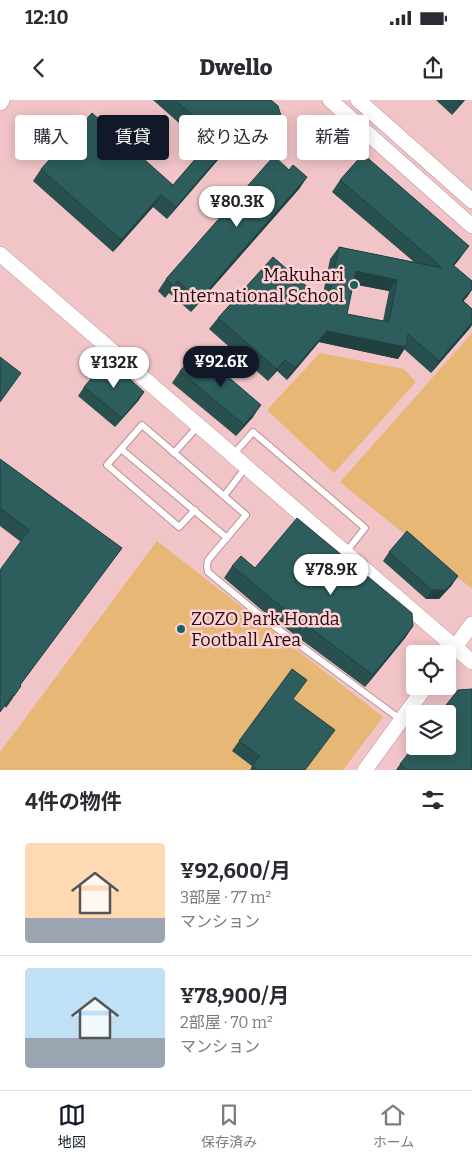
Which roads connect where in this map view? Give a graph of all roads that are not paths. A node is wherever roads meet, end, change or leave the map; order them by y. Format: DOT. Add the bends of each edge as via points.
graph roads {
  1 [pos="330,100"];
  2 [pos="358,100"];
  3 [pos="472,201"];
  4 [pos="472,226"];
  5 [pos="0,254"];
  6 [pos="198,426"];
  7 [pos="121,449"];
  8 [pos="174,452"];
  9 [pos="233,456"];
  10 [pos="246,467"];
  11 [pos="224,496"];
  12 [pos="194,510"];
  13 [pos="227,538"];
  14 [pos="346,553"];
  15 [pos="472,624"];
  16 [pos="443,645"];
  17 [pos="456,646"];
  18 [pos="456,655"];
  19 [pos="456,656"];
  20 [pos="472,662"];
  21 [pos="472,666"];
  22 [pos="420,695"];
  23 [pos="402,720"];
  24 [pos="365,770"];
  1 -- 4 [label="street"];
  2 -- 3 [label="street"];
  5 -- 6 [label="street"];
  6 -- 8 [label="lane"];
  6 -- 9 [label="street"];
  7 -- 8 [label="lane" via="142,425"];
  7 -- 12 [label="lane"];
  7 -- 12 [label="lane" via="107,464 179,528"];
  8 -- 11 [label="lane"];
  9 -- 10 [label="street"];
  9 -- 14 [label="lane" via="253,432 365,528"];
  10 -- 11 [label="lane"];
  10 -- 14 [label="street"];
  11 -- 13 [label="lane" via="246,515"];
  12 -- 13 [label="lane"];
  13 -- 23 [label="lane" via="208,560 208,572 267,621"];
  14 -- 16 [label="street"];
  15 -- 17 [label="street"];
  18 -- 20 [label="street"];
  19 -- 21 [label="street"];
  22 -- 23 [label="street"];
  23 -- 24 [label="street"];
}
